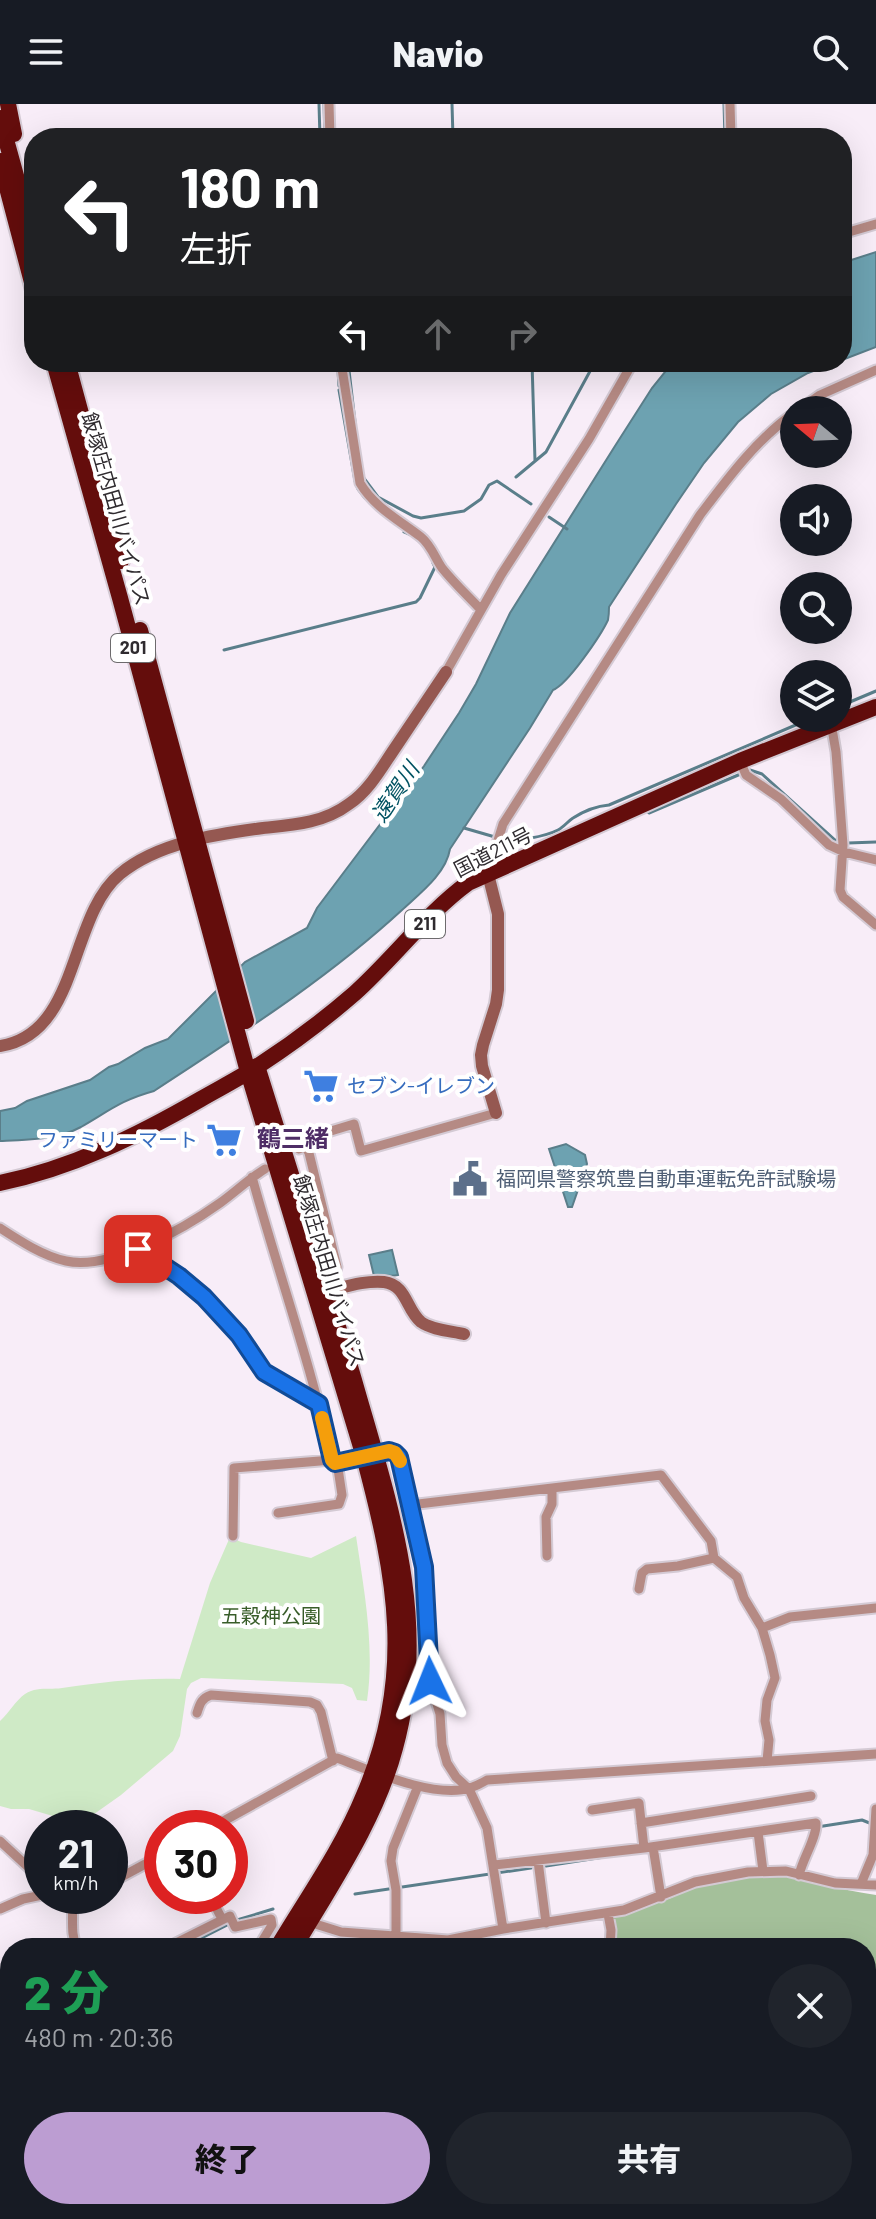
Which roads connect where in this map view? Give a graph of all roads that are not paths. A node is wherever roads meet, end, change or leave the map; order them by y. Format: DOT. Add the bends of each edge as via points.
graph roads {
  1 [pos="8,104"];
  2 [pos="329,104"];
  3 [pos="730,104"];
  4 [pos="0,118"];
  5 [pos="330,128"];
  6 [pos="731,128"];
  7 [pos="0,161"];
  8 [pos="24,177"];
  9 [pos="0,194"];
  10 [pos="24,205"];
  11 [pos="876,224"];
  12 [pos="852,231"];
  13 [pos="24,253"];
  14 [pos="24,263"];
  15 [pos="876,370"];
  16 [pos="57,372"];
  17 [pos="70,372"];
  18 [pos="343,372"];
  19 [pos="627,372"];
  20 [pos="819,396"];
  21 [pos="780,426"];
  22 [pos="481,610"];
  23 [pos="446,672"];
  24 [pos="876,707"];
  25 [pos="852,716"];
  26 [pos="813,732"];
  27 [pos="833,732"];
  28 [pos="743,768"];
  29 [pos="191,842"];
  30 [pos="843,845"];
  31 [pos="876,860"];
  32 [pos="488,874"];
  33 [pos="876,925"];
  34 [pos="0,1046"];
  35 [pos="252,1070"];
  36 [pos="496,1113"];
  37 [pos="265,1169"];
  38 [pos="252,1177"];
  39 [pos="0,1183"];
  40 [pos="0,1228"];
  41 [pos="138,1249"];
  42 [pos="326,1284"];
  43 [pos="464,1334"];
  44 [pos="319,1404"];
  45 [pos="370,1455"];
  46 [pos="335,1461"];
  47 [pos="552,1488"];
  48 [pos="410,1505"];
  49 [pos="278,1513"];
  50 [pos="233,1536"];
  51 [pos="547,1556"];
  52 [pos="714,1558"];
  53 [pos="639,1589"];
  54 [pos="876,1608"];
  55 [pos="762,1628"];
  56 [pos="197,1713"];
  57 [pos="876,1754"];
  58 [pos="333,1761"];
  59 [pos="767,1761"];
  60 [pos="380,1774"];
  61 [pos="418,1786"];
  62 [pos="469,1789"];
  63 [pos="811,1796"];
  64 [pos="876,1809"];
  65 [pos="244,1810"];
  66 [pos="592,1810"];
  67 [pos="641,1823"];
  68 [pos="875,1825"];
  69 [pos="759,1835"];
  70 [pos="0,1841"];
  71 [pos="650,1848"];
  72 [pos="538,1861"];
  73 [pos="24,1863"];
  74 [pos="495,1870"];
  75 [pos="763,1871"];
  76 [pos="799,1875"];
  77 [pos="861,1884"];
  78 [pos="876,1885"];
  79 [pos="661,1897"];
  80 [pos="24,1899"];
  81 [pos="0,1909"];
  82 [pos="73,1914"];
  83 [pos="224,1914"];
  84 [pos="608,1914"];
  85 [pos="229,1921"];
  86 [pos="309,1922"];
  87 [pos="546,1923"];
  88 [pos="503,1929"];
  89 [pos="396,1935"];
  90 [pos="74,1938"];
  91 [pos="189,1938"];
  92 [pos="264,1938"];
  93 [pos="283,1938"];
  94 [pos="300,1938"];
  95 [pos="427,1938"];
  96 [pos="458,1938"];
  97 [pos="611,1938"];
  1 -- 8 [label="highway"];
  2 -- 5 [label="street"];
  3 -- 6 [label="street"];
  4 -- 10 [label="highway"];
  7 -- 13 [label="highway"];
  9 -- 14 [label="highway"];
  11 -- 12 [label="street"];
  15 -- 20 [label="street"];
  16 -- 29 [label="highway, 飯塚庄内田川バイパス / 201"];
  17 -- 29 [label="highway, 飯塚庄内田川バイパス / 201"];
  18 -- 22 [label="street" via="366,495 421,538"];
  19 -- 22 [label="street"];
  21 -- 32 [label="street" via="755,447 700,515 503,824"];
  22 -- 23 [label="street"];
  23 -- 29 [label="street" via="384,764 347,806 318,820"];
  24 -- 25 [label="highway, 国道211号 / 211"];
  26 -- 28 [label="highway, 国道211号 / 211"];
  27 -- 30 [label="street"];
  28 -- 30 [label="street" via="829,845"];
  28 -- 32 [label="highway, 国道211号 / 211"];
  29 -- 34 [label="street" via="160,850 118,875 102,893 58,1000 25,1038"];
  29 -- 35 [label="highway, 飯塚庄内田川バイパス / 201"];
  30 -- 31 [label="street"];
  30 -- 33 [label="street" via="843,897"];
  32 -- 35 [label="highway, 国道211号 / 211" via="453,894 379,972"];
  32 -- 36 [label="street" via="498,914 498,990 481,1055"];
  35 -- 39 [label="highway, 国道211号 / 211" via="111,1147"];
  35 -- 42 [label="highway, 飯塚庄内田川バイパス / 201"];
  35 -- 45 [label="highway, 飯塚庄内田川バイパス / 201"];
  36 -- 42 [label="street" via="361,1151 354,1124 311,1137 301,1148 309,1153 337,1267"];
  37 -- 38 [label="street"];
  38 -- 41 [label="street" via="199,1217"];
  38 -- 44 [label="street"];
  40 -- 41 [label="street" via="70,1262 109,1259"];
  41 -- 44 [label="street" via="204,1297 264,1372"];
  42 -- 43 [label="street" via="392,1285 428,1326"];
  42 -- 45 [label="highway, 飯塚庄内田川バイパス / 201"];
  44 -- 46 [label="street"];
  45 -- 46 [label="street"];
  45 -- 48 [label="street" via="389,1451 399,1457"];
  45 -- 60 [label="highway, 飯塚庄内田川バイパス / 201" via="395,1612 395,1680"];
  46 -- 49 [label="street" via="339,1504"];
  46 -- 50 [label="street" via="234,1468"];
  47 -- 48 [label="street"];
  47 -- 51 [label="street"];
  47 -- 52 [label="street" via="661,1475 711,1541"];
  48 -- 62 [label="street" via="424,1567 430,1681 442,1745 447,1763"];
  52 -- 53 [label="street" via="647,1569"];
  52 -- 55 [label="street" via="737,1577"];
  54 -- 55 [label="street" via="790,1617"];
  55 -- 59 [label="street" via="775,1678 767,1700"];
  56 -- 58 [label="street" via="199,1703 211,1695 310,1702 321,1712"];
  57 -- 59 [label="street"];
  58 -- 60 [label="street"];
  58 -- 65 [label="street"];
  59 -- 62 [label="street" via="487,1780"];
  60 -- 61 [label="street"];
  60 -- 86 [label="highway, 飯塚庄内田川バイパス / 201" via="358,1836"];
  60 -- 93 [label="highway, 飯塚庄内田川バイパス / 201"];
  61 -- 62 [label="street"];
  61 -- 89 [label="street" via="391,1861"];
  62 -- 74 [label="street" via="487,1828"];
  63 -- 67 [label="street"];
  64 -- 68 [label="street"];
  66 -- 67 [label="street" via="639,1803"];
  67 -- 71 [label="street"];
  68 -- 77 [label="street" via="873,1855"];
  69 -- 71 [label="street"];
  69 -- 75 [label="street"];
  69 -- 76 [label="street" via="816,1827"];
  70 -- 73 [label="street"];
  71 -- 72 [label="street"];
  71 -- 79 [label="street"];
  72 -- 74 [label="street"];
  72 -- 87 [label="street"];
  74 -- 88 [label="street"];
  75 -- 76 [label="street"];
  75 -- 79 [label="street" via="695,1882"];
  76 -- 77 [label="street"];
  77 -- 78 [label="street"];
  79 -- 84 [label="street"];
  80 -- 81 [label="street"];
  82 -- 90 [label="street"];
  83 -- 85 [label="street"];
  84 -- 87 [label="street"];
  84 -- 97 [label="street"];
  85 -- 91 [label="street"];
  85 -- 92 [label="street" via="235,1927 271,1919"];
  86 -- 89 [label="street" via="341,1932"];
  86 -- 94 [label="highway, 飯塚庄内田川バイパス / 201"];
  87 -- 88 [label="street"];
  88 -- 96 [label="street"];
  89 -- 95 [label="street"];
}
